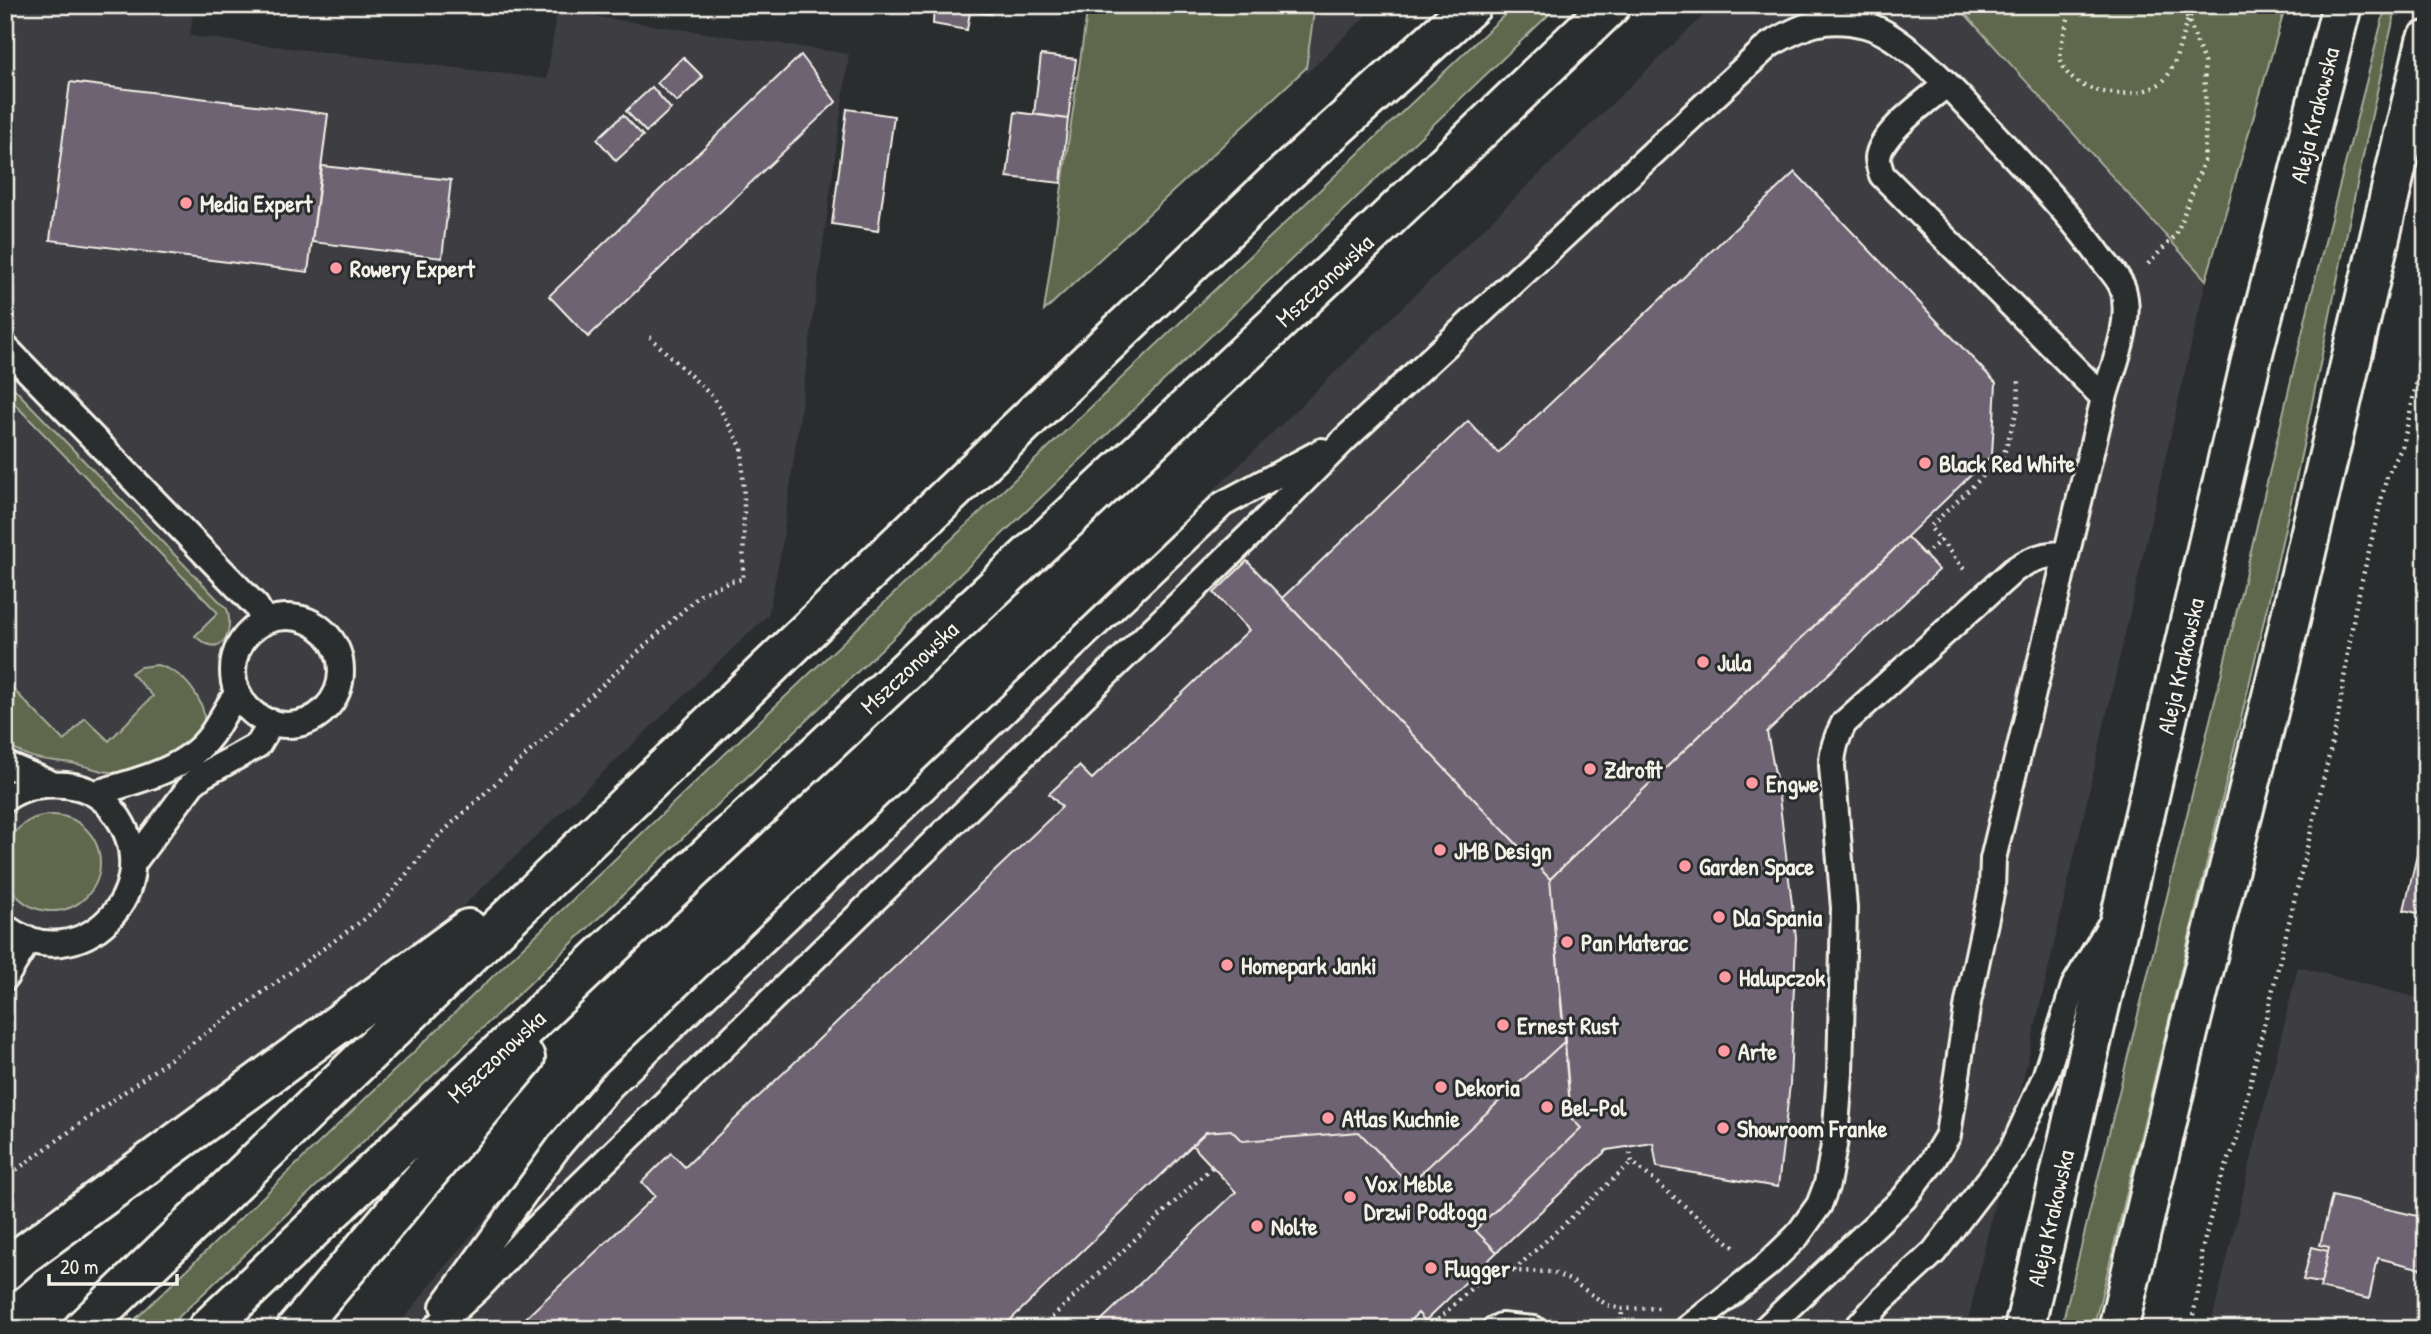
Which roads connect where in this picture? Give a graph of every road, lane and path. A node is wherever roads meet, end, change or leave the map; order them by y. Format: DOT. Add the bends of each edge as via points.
graph roads {
  1 [pos="1472,5"];
  2 [pos="1611,5"];
  3 [pos="2070,5"];
  4 [pos="2183,5"];
  5 [pos="2198,5"];
  6 [pos="2342,5"];
  7 [pos="2189,18"];
  8 [pos="2426,41"];
  9 [pos="1947,84"];
  10 [pos="2142,269"];
  11 [pos="649,337"];
  12 [pos="2426,339"];
  13 [pos="5,347"];
  14 [pos="2019,379"];
  15 [pos="2104,398"];
  16 [pos="1345,439"];
  17 [pos="1941,540"];
  18 [pos="2066,554"];
  19 [pos="1924,555"];
  20 [pos="1965,570"];
  21 [pos="265,622"];
  22 [pos="238,693"];
  23 [pos="272,722"];
  24 [pos="5,764"];
  25 [pos="51,783"];
  26 [pos="96,793"];
  27 [pos="5,799"];
  28 [pos="588,841"];
  29 [pos="133,863"];
  30 [pos="666,895"];
  31 [pos="2125,901"];
  32 [pos="5,927"];
  33 [pos="29,940"];
  34 [pos="5,978"];
  35 [pos="1629,1146"];
  36 [pos="1632,1162"];
  37 [pos="1212,1167"];
  38 [pos="5,1178"];
  39 [pos="1745,1256"];
  40 [pos="5,1271"];
  41 [pos="1513,1271"];
  42 [pos="1661,1308"];
  43 [pos="1622,1309"];
  44 [pos="1762,1328"];
  45 [pos="83,1329"];
  46 [pos="207,1329"];
  47 [pos="296,1329"];
  48 [pos="427,1329"];
  49 [pos="434,1329"];
  50 [pos="1046,1329"];
  51 [pos="1428,1329"];
  52 [pos="1495,1329"];
  53 [pos="1534,1329"];
  54 [pos="1621,1329"];
  55 [pos="1688,1329"];
  56 [pos="1856,1329"];
  57 [pos="2024,1329"];
  58 [pos="2118,1329"];
  59 [pos="2190,1329"];
  1 -- 28 [label="main road" via="1276,182"];
  2 -- 30 [label="main road, Mszczonowska"];
  3 -- 7 [label="path" via="2060,53 2062,66 2085,87 2114,94 2142,92 2165,79"];
  4 -- 7 [label="path"];
  5 -- 7 [label="path"];
  6 -- 31 [label="main road, Aleja Krakowska" via="2251,361"];
  7 -- 10 [label="path" via="2204,62 2204,161 2176,235"];
  8 -- 58 [label="main road"];
  9 -- 15 [label="lane" via="2072,219 2122,286 2124,323"];
  9 -- 15 [label="lane" via="1911,114 1881,149 1878,166 1882,175"];
  9 -- 16 [label="lane" via="1889,35 1866,25 1819,21 1795,29 1769,45"];
  11 -- 38 [label="path" via="714,398 742,448 743,579 701,594 434,840 384,902 363,920"];
  12 -- 59 [label="path" via="2403,445 2387,476 2358,596 2337,723 2236,1142 2218,1187 2201,1254 2203,1268"];
  13 -- 21 [label="lane" via="256,606"];
  14 -- 17 [label="path" via="2018,408 2003,457 1930,527"];
  15 -- 18 [label="lane"];
  16 -- 48 [label="lane" via="1223,503 611,1086 560,1145"];
  16 -- 49 [label="lane"];
  17 -- 19 [label="path"];
  17 -- 20 [label="path"];
  18 -- 44 [label="lane" via="1993,859 1992,889 1966,1013 1948,1135 1904,1198"];
  18 -- 55 [label="lane" via="2050,554 2014,570 1844,723 1832,750 1844,908 1840,1073 1826,1184 1819,1205 1797,1236"];
  21 -- 22 [label="lane" via="253,629 234,658"];
  21 -- 23 [label="lane" via="283,617 313,624 330,639 340,659 341,677 327,708 296,724"];
  22 -- 23 [label="lane" via="248,708"];
  22 -- 26 [label="lane" via="195,752 160,772"];
  23 -- 29 [label="lane" via="258,745 192,784"];
  24 -- 25 [label="lane"];
  25 -- 26 [label="lane"];
  25 -- 27 [label="lane" via="31,785"];
  26 -- 29 [label="lane" via="124,824"];
  28 -- 40 [label="main road"];
  28 -- 45 [label="main road"];
  29 -- 33 [label="lane" via="122,903 92,933 71,941"];
  30 -- 46 [label="main road, Mszczonowska"];
  30 -- 47 [label="main road"];
  31 -- 56 [label="lane" via="2074,986 2045,1077 2012,1150 1934,1252"];
  31 -- 57 [label="main road, Aleja Krakowska"];
  32 -- 33 [label="lane"];
  33 -- 34 [label="lane"];
  35 -- 36 [label="path"];
  36 -- 39 [label="path"];
  36 -- 41 [label="path"];
  37 -- 50 [label="path" via="1047,1322"];
  41 -- 43 [label="path" via="1552,1272"];
  41 -- 51 [label="path" via="1480,1280"];
  42 -- 43 [label="path"];
  43 -- 54 [label="path"];
  52 -- 53 [label="lane"];
}
